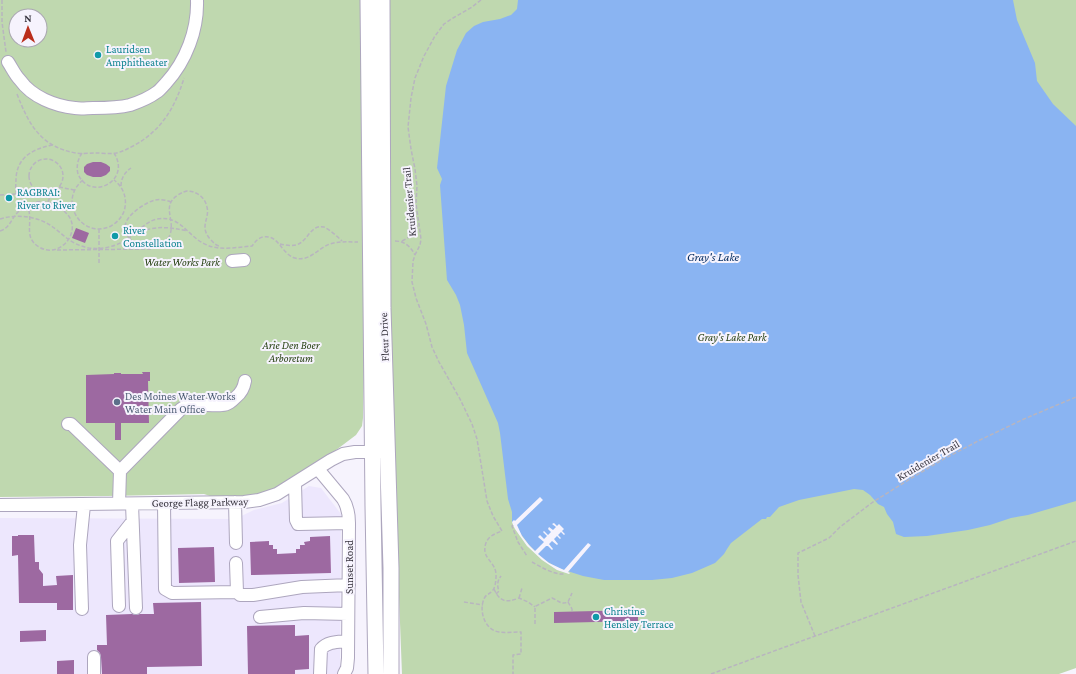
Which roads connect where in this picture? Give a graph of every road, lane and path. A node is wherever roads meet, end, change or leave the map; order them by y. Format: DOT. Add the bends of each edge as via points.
graph roads {
  1 [pos="197,0"];
  2 [pos="368,0"];
  3 [pos="382,0"];
  4 [pos="481,0"];
  5 [pos="8,62"];
  6 [pos="53,144"];
  7 [pos="82,153"];
  8 [pos="113,153"];
  9 [pos="131,168"];
  10 [pos="83,180"];
  11 [pos="114,180"];
  12 [pos="59,187"];
  13 [pos="122,189"];
  14 [pos="57,190"];
  15 [pos="74,190"];
  16 [pos="17,194"];
  17 [pos="0,195"];
  18 [pos="171,202"];
  19 [pos="48,203"];
  20 [pos="26,205"];
  21 [pos="15,216"];
  22 [pos="29,218"];
  23 [pos="0,219"];
  24 [pos="171,220"];
  25 [pos="419,224"];
  26 [pos="172,228"];
  27 [pos="99,229"];
  28 [pos="0,231"];
  29 [pos="189,231"];
  30 [pos="134,235"];
  31 [pos="129,238"];
  32 [pos="69,240"];
  33 [pos="344,241"];
  34 [pos="394,241"];
  35 [pos="402,241"];
  36 [pos="358,242"];
  37 [pos="280,244"];
  38 [pos="224,247"];
  39 [pos="99,249"];
  40 [pos="144,249"];
  41 [pos="51,250"];
  42 [pos="414,256"];
  43 [pos="99,263"];
  44 [pos="245,381"];
  45 [pos="1076,398"];
  46 [pos="68,424"];
  47 [pos="388,451"];
  48 [pos="372,452"];
  49 [pos="318,469"];
  50 [pos="120,471"];
  51 [pos="295,484"];
  52 [pos="235,502"];
  53 [pos="164,503"];
  54 [pos="119,504"];
  55 [pos="132,504"];
  56 [pos="84,505"];
  57 [pos="0,506"];
  58 [pos="132,522"];
  59 [pos="349,523"];
  60 [pos="513,525"];
  61 [pos="1076,541"];
  62 [pos="236,543"];
  63 [pos="527,556"];
  64 [pos="532,562"];
  65 [pos="236,563"];
  66 [pos="564,574"];
  67 [pos="501,576"];
  68 [pos="348,586"];
  69 [pos="522,588"];
  70 [pos="494,589"];
  71 [pos="237,592"];
  72 [pos="572,593"];
  73 [pos="496,594"];
  74 [pos="519,598"];
  75 [pos="464,602"];
  76 [pos="568,602"];
  77 [pos="483,605"];
  78 [pos="119,606"];
  79 [pos="535,607"];
  80 [pos="136,608"];
  81 [pos="82,609"];
  82 [pos="572,612"];
  83 [pos="348,614"];
  84 [pos="260,617"];
  85 [pos="535,624"];
  86 [pos="815,636"];
  87 [pos="348,641"];
  88 [pos="94,657"];
  89 [pos="94,674"];
  90 [pos="320,674"];
  91 [pos="344,674"];
  92 [pos="376,674"];
  93 [pos="391,674"];
  94 [pos="513,674"];
  95 [pos="711,674"];
  1 -- 5 [label="street" via="196,22 189,46 178,67 158,92 130,105 117,108 76,108 57,105 30,91"];
  2 -- 48 [label="main road, Fleur Drive"];
  3 -- 47 [label="main road, Fleur Drive" via="383,308"];
  4 -- 25 [label="path, Kruidenier Trail" via="444,24 424,56 415,78 408,127 417,186"];
  6 -- 16 [label="path" via="32,151 21,162 16,176"];
  7 -- 10 [label="path" via="77,166"];
  8 -- 11 [label="path" via="119,167"];
  9 -- 13 [label="path" via="122,179"];
  10 -- 11 [label="path" via="90,186 100,187"];
  10 -- 15 [label="path"];
  11 -- 13 [label="path"];
  12 -- 14 [label="path"];
  12 -- 14 [label="path" via="63,173 58,164 50,159 35,162 28,175 31,185 42,193"];
  12 -- 15 [label="path"];
  13 -- 27 [label="path" via="126,203 122,215 114,224"];
  14 -- 19 [label="path"];
  15 -- 27 [label="path" via="72,202 76,217 90,228"];
  16 -- 17 [label="path"];
  16 -- 20 [label="path"];
  18 -- 24 [label="path"];
  18 -- 31 [label="path" via="154,200 132,213 126,223"];
  18 -- 38 [label="path" via="184,192 198,193 208,207 205,223 208,236 216,245"];
  19 -- 20 [label="path"];
  19 -- 32 [label="path" via="59,207 70,216 72,227"];
  20 -- 21 [label="path"];
  20 -- 22 [label="path"];
  21 -- 22 [label="path"];
  21 -- 23 [label="path"];
  21 -- 28 [label="path" via="7,228"];
  22 -- 32 [label="path" via="50,225"];
  22 -- 41 [label="path" via="29,232 33,242 40,248"];
  24 -- 26 [label="path"];
  24 -- 29 [label="path"];
  24 -- 30 [label="path" via="157,219"];
  25 -- 35 [label="path" via="411,236"];
  25 -- 42 [label="path, Kruidenier Trail" via="420,245"];
  26 -- 29 [label="path"];
  26 -- 30 [label="path" via="151,228"];
  26 -- 40 [label="path" via="164,242 151,249"];
  27 -- 39 [label="path"];
  29 -- 38 [label="path" via="206,245"];
  30 -- 31 [label="path"];
  31 -- 39 [label="path" via="115,246"];
  31 -- 40 [label="path"];
  32 -- 39 [label="path" via="82,246"];
  32 -- 41 [label="path" via="62,247"];
  33 -- 36 [label="path"];
  33 -- 37 [label="path" via="329,244 304,258 290,256"];
  33 -- 37 [label="path" via="321,227 314,229 300,244"];
  34 -- 35 [label="path"];
  35 -- 42 [label="path" via="413,251"];
  37 -- 38 [label="path" via="265,236 252,246"];
  39 -- 40 [label="path"];
  39 -- 41 [label="path"];
  39 -- 43 [label="path"];
  42 -- 70 [label="path, Kruidenier Trail" via="412,282 416,298 432,347 472,424 477,439 487,501 502,531 489,538 484,549 496,570"];
  44 -- 50 [label="street" via="239,394 224,406 184,406"];
  45 -- 86 [label="path, Kruidenier Trail" via="1024,418 910,478 857,513 828,538 798,553 801,602"];
  46 -- 50 [label="street" via="71,424"];
  47 -- 48 [label="street, George Flagg Parkway"];
  47 -- 93 [label="main road, Fleur Drive"];
  48 -- 49 [label="street, George Flagg Parkway" via="343,454"];
  48 -- 92 [label="main road, Fleur Drive"];
  49 -- 51 [label="street, George Flagg Parkway"];
  49 -- 59 [label="street, Sunset Road" via="346,504"];
  50 -- 54 [label="street"];
  51 -- 52 [label="street, George Flagg Parkway" via="259,500"];
  51 -- 59 [label="street" via="298,524"];
  52 -- 53 [label="street, George Flagg Parkway"];
  52 -- 62 [label="street"];
  53 -- 55 [label="street, George Flagg Parkway"];
  53 -- 71 [label="street" via="165,589 172,593"];
  54 -- 55 [label="street, George Flagg Parkway"];
  54 -- 56 [label="street, George Flagg Parkway"];
  55 -- 58 [label="street"];
  56 -- 57 [label="street, George Flagg Parkway"];
  56 -- 81 [label="street" via="80,545"];
  58 -- 78 [label="street" via="117,541"];
  58 -- 80 [label="street"];
  59 -- 68 [label="street, Sunset Road"];
  60 -- 63 [label="path"];
  61 -- 86 [label="path"];
  64 -- 66 [label="path" via="547,570"];
  65 -- 71 [label="street"];
  67 -- 73 [label="path" via="498,582 500,592"];
  68 -- 71 [label="street" via="302,588 254,595 240,595"];
  68 -- 83 [label="street, Sunset Road"];
  69 -- 74 [label="path"];
  70 -- 73 [label="path"];
  70 -- 77 [label="path" via="485,597"];
  72 -- 76 [label="path"];
  73 -- 74 [label="path" via="506,601"];
  74 -- 79 [label="path"];
  75 -- 77 [label="path"];
  76 -- 79 [label="path" via="562,604 552,598"];
  76 -- 82 [label="path"];
  77 -- 94 [label="path" via="484,620 494,631 521,632 522,654 513,655"];
  79 -- 85 [label="path"];
  83 -- 84 [label="street" via="304,613"];
  83 -- 87 [label="street, Sunset Road"];
  86 -- 95 [label="path"];
  87 -- 90 [label="street" via="324,645 321,649"];
  87 -- 91 [label="street, Sunset Road" via="348,658"];
  88 -- 89 [label="street"];
}
